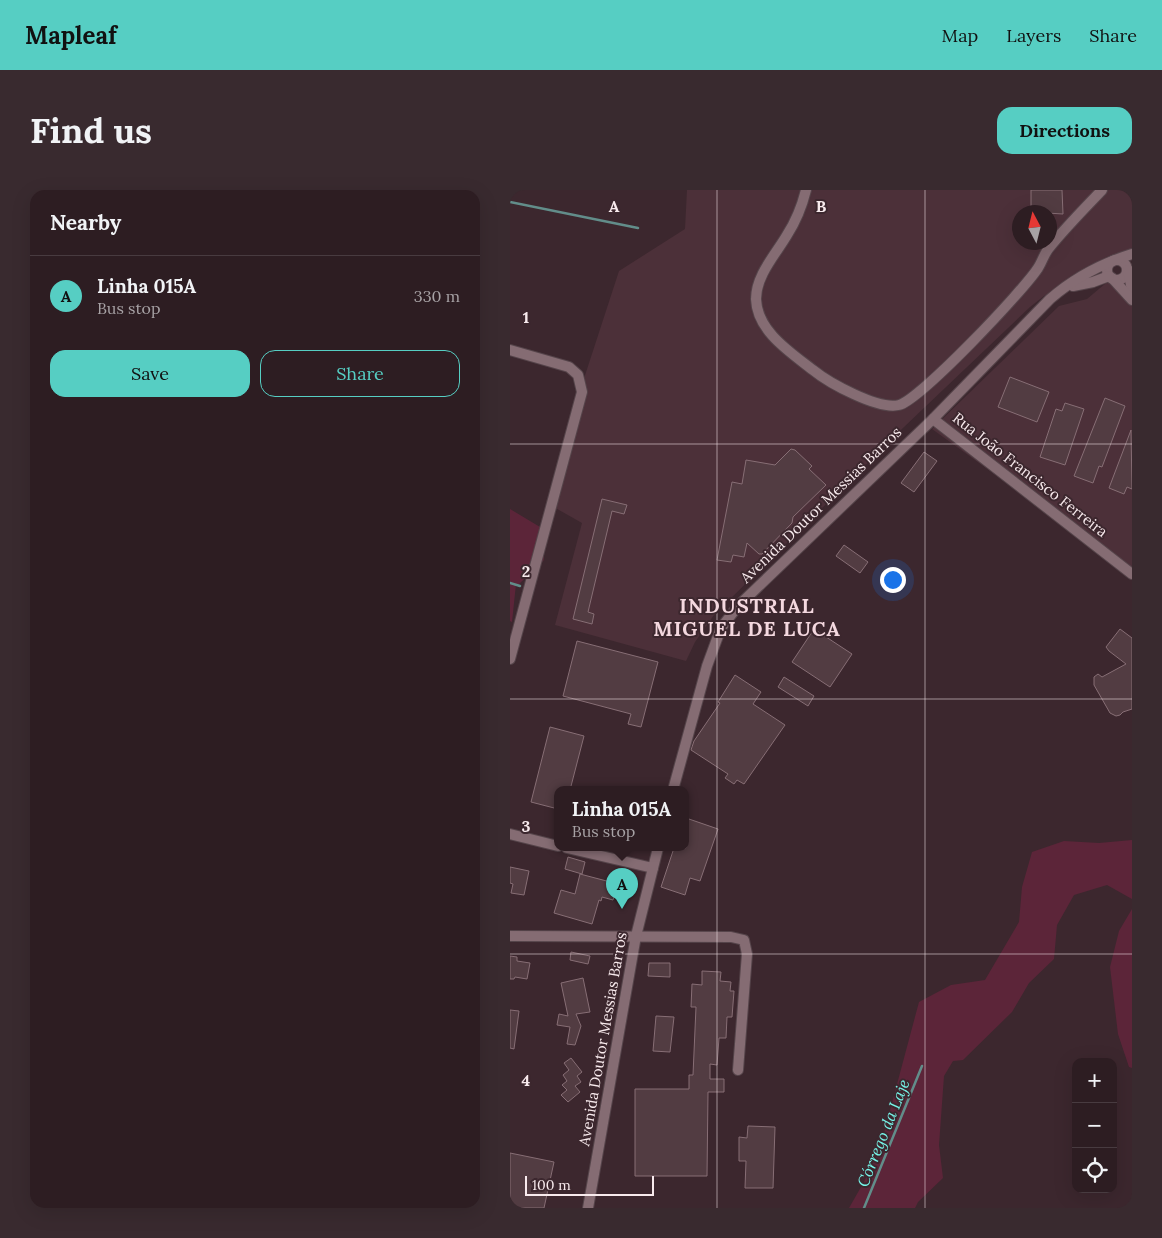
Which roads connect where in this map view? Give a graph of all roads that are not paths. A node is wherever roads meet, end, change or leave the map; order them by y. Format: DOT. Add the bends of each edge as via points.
graph roads {
  1 [pos="806,190"];
  2 [pos="1102,190"];
  3 [pos="1132,254"];
  4 [pos="1112,261"];
  5 [pos="1129,268"];
  6 [pos="1110,277"];
  7 [pos="1064,287"];
  8 [pos="1132,290"];
  9 [pos="1132,300"];
  10 [pos="510,350"];
  11 [pos="933,419"];
  12 [pos="1132,574"];
  13 [pos="510,659"];
  14 [pos="675,786"];
  15 [pos="510,834"];
  16 [pos="554,845"];
  17 [pos="579,851"];
  18 [pos="657,851"];
  19 [pos="652,868"];
  20 [pos="510,936"];
  21 [pos="636,936"];
  22 [pos="738,1070"];
  23 [pos="588,1208"];
  1 -- 2 [label="street" via="803,204 788,234 761,277 756,298 762,321 779,342 825,380 875,403 899,405 923,390 1020,291 1047,250"];
  3 -- 4 [label="street, Avenida Doutor Messias Barros"];
  4 -- 5 [label="street" via="1121,260"];
  4 -- 6 [label="street" via="1107,270"];
  4 -- 7 [label="street, Avenida Doutor Messias Barros"];
  5 -- 6 [label="street" via="1121,278"];
  5 -- 8 [label="street"];
  6 -- 7 [label="street"];
  6 -- 9 [label="street"];
  7 -- 11 [label="street, Avenida Doutor Messias Barros"];
  10 -- 13 [label="street" via="569,367 578,375 582,392"];
  11 -- 12 [label="street, Rua João Francisco Ferreira"];
  11 -- 14 [label="street, Avenida Doutor Messias Barros" via="738,606 721,628 707,666"];
  15 -- 16 [label="street"];
  17 -- 19 [label="street"];
  18 -- 19 [label="street, Avenida Doutor Messias Barros"];
  19 -- 21 [label="street, Avenida Doutor Messias Barros"];
  20 -- 21 [label="street"];
  21 -- 22 [label="street" via="731,937 744,940 747,954"];
  21 -- 23 [label="street, Avenida Doutor Messias Barros"];
}
